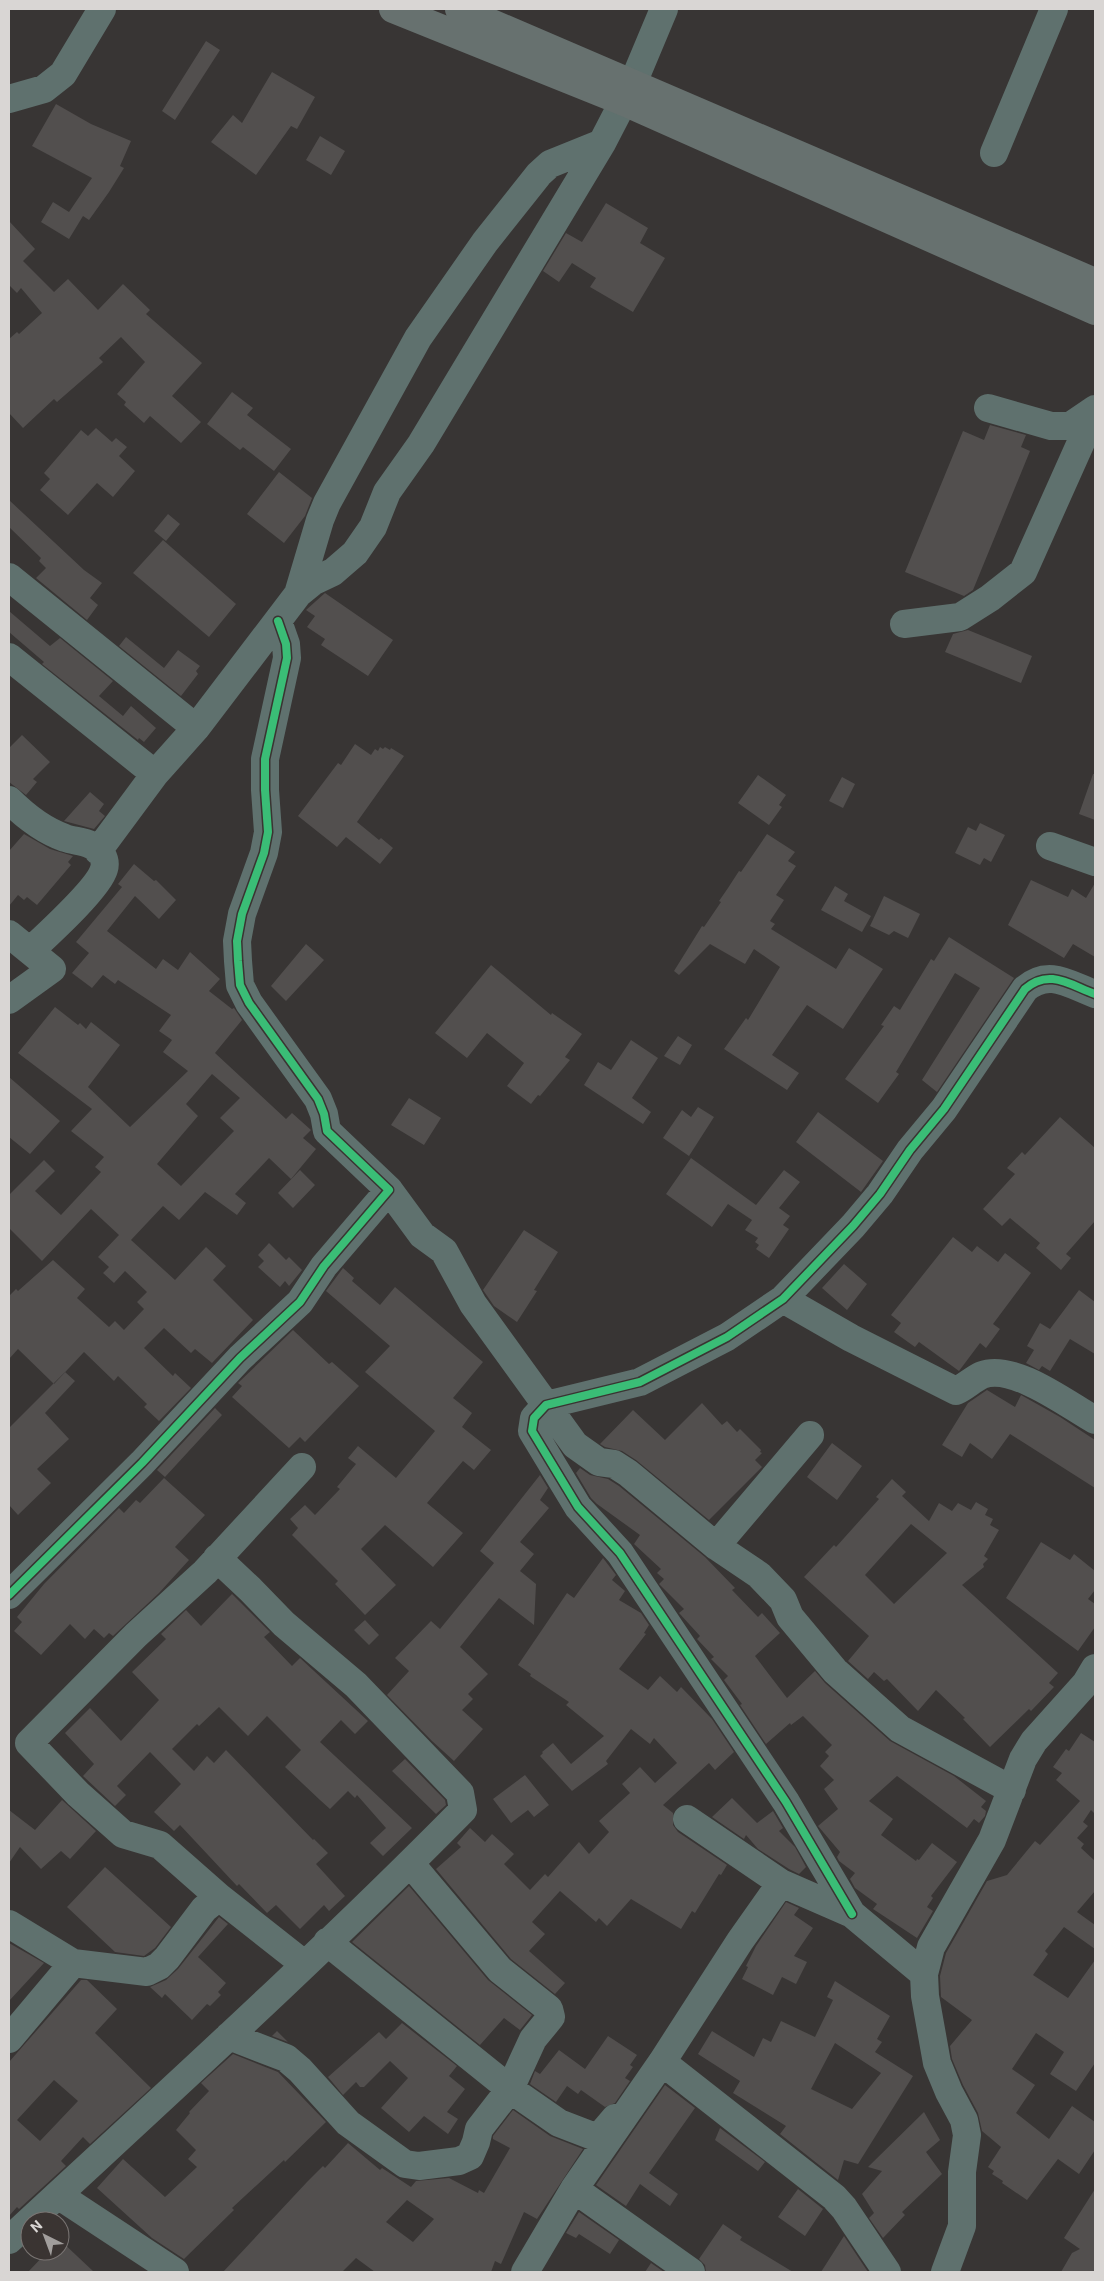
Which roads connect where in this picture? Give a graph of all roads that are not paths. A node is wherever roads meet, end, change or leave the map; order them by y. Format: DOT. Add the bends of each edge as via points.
graph roads {
  1 [pos="102,9"];
  2 [pos="393,9"];
  3 [pos="460,9"];
  4 [pos="664,9"];
  5 [pos="1054,9"];
  6 [pos="629,92"];
  7 [pos="9,99"];
  8 [pos="602,143"];
  9 [pos="994,153"];
  10 [pos="1095,282"];
  11 [pos="1095,311"];
  12 [pos="988,408"];
  13 [pos="1095,410"];
  14 [pos="9,577"];
  15 [pos="298,594"];
  16 [pos="278,621"];
  17 [pos="904,624"];
  18 [pos="9,656"];
  19 [pos="196,728"];
  20 [pos="155,774"];
  21 [pos="9,800"];
  22 [pos="1050,846"];
  23 [pos="98,851"];
  24 [pos="1095,862"];
  25 [pos="9,934"];
  26 [pos="30,952"];
  27 [pos="1095,994"];
  28 [pos="9,1000"];
  29 [pos="389,1190"];
  30 [pos="783,1299"];
  31 [pos="546,1405"];
  32 [pos="1095,1420"];
  33 [pos="810,1435"];
  34 [pos="302,1467"];
  35 [pos="716,1546"];
  36 [pos="217,1558"];
  37 [pos="9,1595"];
  38 [pos="1095,1668"];
  39 [pos="1012,1790"];
  40 [pos="687,1819"];
  41 [pos="410,1864"];
  42 [pos="781,1883"];
  43 [pos="219,1897"];
  44 [pos="852,1914"];
  45 [pos="9,1924"];
  46 [pos="327,1942"];
  47 [pos="73,1963"];
  48 [pos="304,1964"];
  49 [pos="924,1974"];
  50 [pos="229,2036"];
  51 [pos="9,2039"];
  52 [pos="662,2062"];
  53 [pos="642,2088"];
  54 [pos="510,2089"];
  55 [pos="574,2188"];
  56 [pos="58,2195"];
  57 [pos="9,2240"];
  58 [pos="175,2272"];
  59 [pos="524,2272"];
  60 [pos="690,2272"];
  61 [pos="887,2272"];
  62 [pos="945,2272"];
  1 -- 7 [label="street" via="64,74 56,82 29,95"];
  2 -- 6 [label="highway"];
  3 -- 6 [label="highway"];
  4 -- 6 [label="street"];
  5 -- 9 [label="street"];
  6 -- 8 [label="street"];
  6 -- 10 [label="highway"];
  6 -- 11 [label="highway"];
  8 -- 15 [label="street" via="421,444 387,492 373,527 355,552 333,572"];
  8 -- 15 [label="street" via="550,164 539,174 485,242 418,338 327,503"];
  12 -- 13 [label="street" via="1051,426 1070,426"];
  13 -- 17 [label="street" via="1023,572 960,617"];
  14 -- 19 [label="street"];
  15 -- 16 [label="street"];
  16 -- 19 [label="street"];
  16 -- 29 [label="street" via="287,658 265,759 268,832 264,854 242,914 237,941 240,985 249,1003 318,1099 327,1132"];
  18 -- 20 [label="street"];
  19 -- 20 [label="street"];
  20 -- 23 [label="street"];
  21 -- 23 [label="street" via="27,818 47,830 90,844"];
  22 -- 24 [label="street"];
  23 -- 26 [label="street" via="104,856 104,869 96,884"];
  25 -- 26 [label="street"];
  26 -- 28 [label="street" via="52,969"];
  27 -- 30 [label="street" via="1047,977 1025,989 944,1109 880,1194"];
  29 -- 31 [label="street" via="422,1235 444,1251 473,1304"];
  29 -- 37 [label="street" via="324,1266 300,1302 240,1358 142,1463"];
  30 -- 31 [label="street" via="720,1341 640,1382"];
  30 -- 32 [label="street" via="956,1392 982,1375 1017,1377"];
  31 -- 35 [label="street" via="564,1432 587,1455 599,1462 614,1464 628,1473"];
  31 -- 44 [label="street" via="534,1418 532,1431 561,1483 620,1553 786,1802"];
  33 -- 35 [label="street"];
  34 -- 36 [label="street"];
  35 -- 39 [label="street" via="759,1575 783,1600 790,1617 835,1671 885,1717 900,1729"];
  36 -- 41 [label="street" via="284,1624 356,1685 460,1793 463,1810"];
  36 -- 43 [label="street" via="29,1743 78,1794 123,1834 160,1844"];
  38 -- 39 [label="street" via="1080,1690 1034,1741 1023,1759"];
  39 -- 49 [label="street" via="992,1840 931,1947"];
  40 -- 42 [label="street"];
  41 -- 46 [label="street"];
  41 -- 54 [label="street" via="500,1970 549,2009 551,2017 532,2039"];
  42 -- 44 [label="street"];
  42 -- 52 [label="street"];
  43 -- 47 [label="street" via="204,1909 167,1958 147,1972"];
  43 -- 48 [label="street"];
  44 -- 49 [label="street"];
  45 -- 47 [label="street"];
  46 -- 48 [label="street"];
  46 -- 54 [label="street"];
  47 -- 51 [label="street"];
  48 -- 50 [label="street"];
  49 -- 62 [label="street" via="937,2063 964,2120 967,2135 962,2172 962,2226"];
  50 -- 54 [label="street" via="286,2058 348,2123 405,2164 419,2166 459,2161 470,2156 479,2129"];
  50 -- 56 [label="street"];
  52 -- 53 [label="street"];
  52 -- 61 [label="street" via="834,2197"];
  53 -- 54 [label="street" via="598,2138 558,2124"];
  53 -- 55 [label="street"];
  55 -- 59 [label="street"];
  55 -- 60 [label="street"];
  56 -- 57 [label="street"];
  56 -- 58 [label="street"];
}
